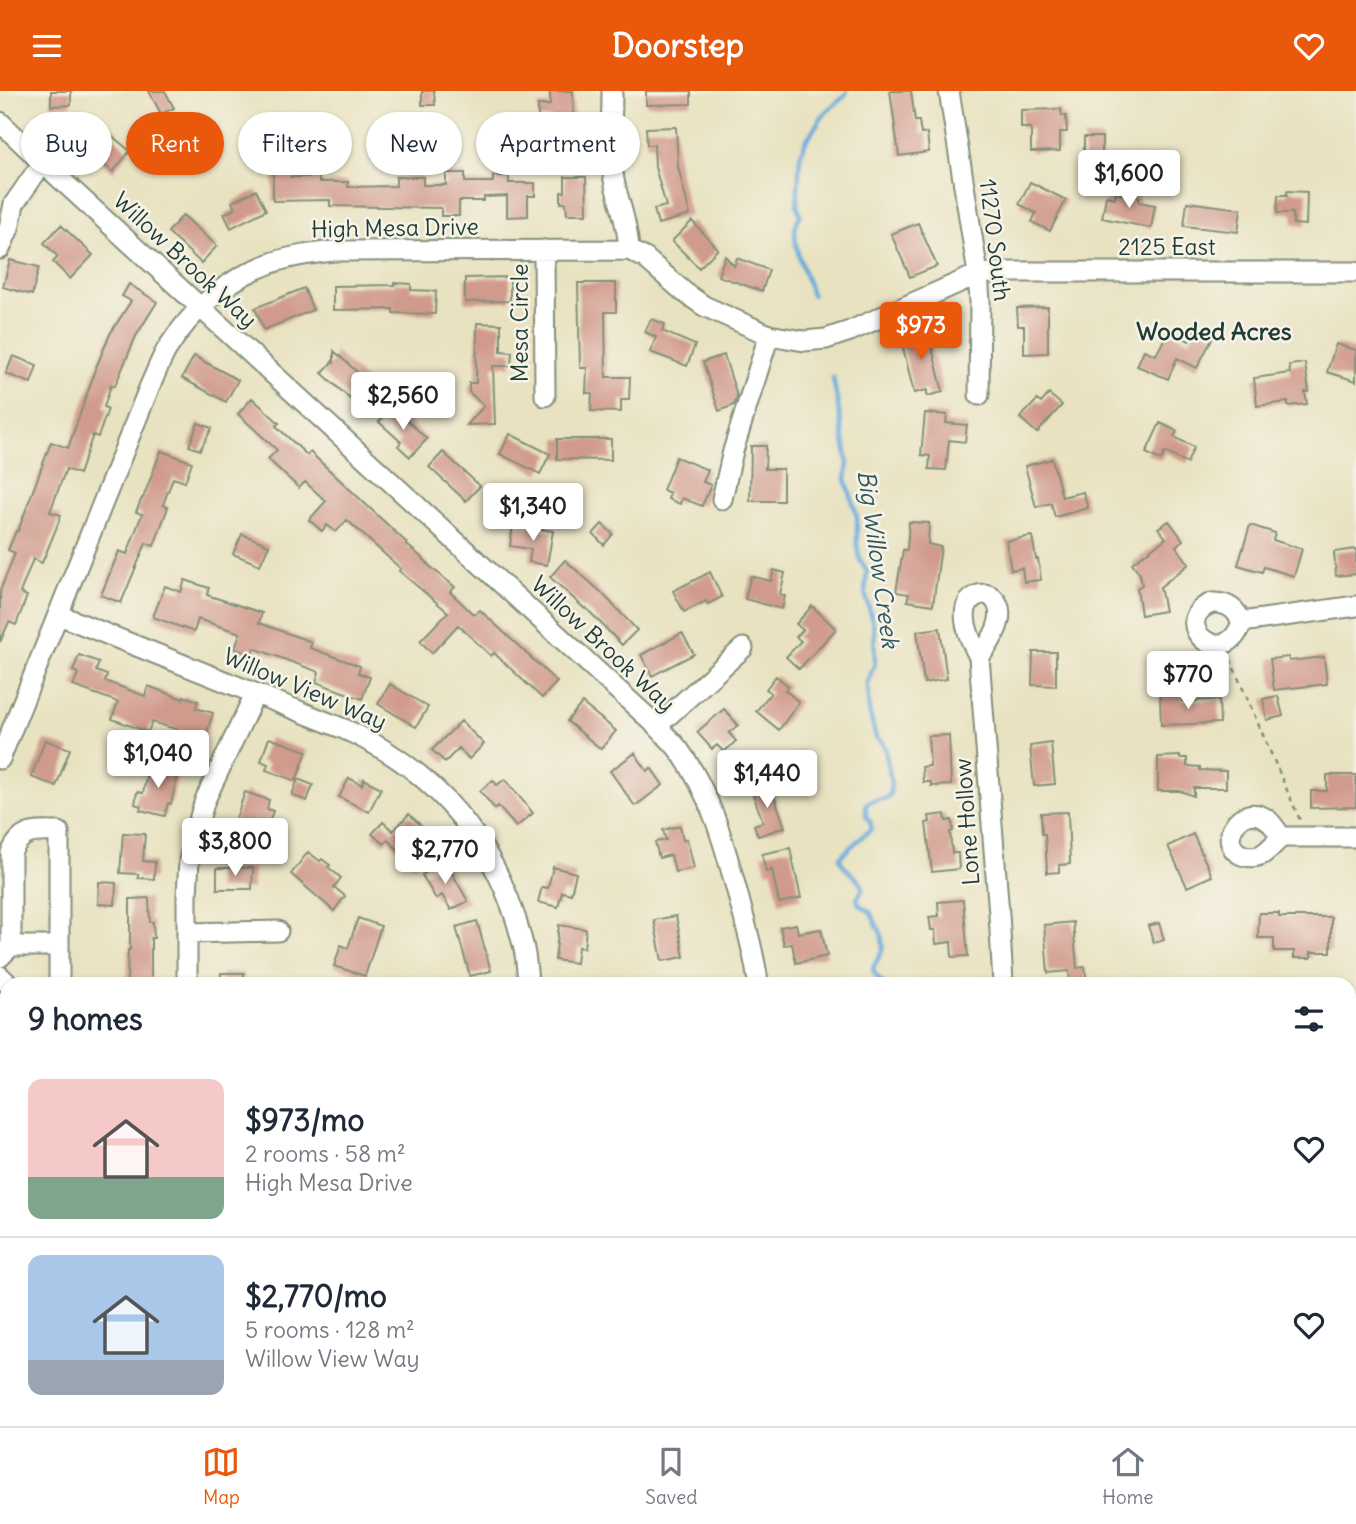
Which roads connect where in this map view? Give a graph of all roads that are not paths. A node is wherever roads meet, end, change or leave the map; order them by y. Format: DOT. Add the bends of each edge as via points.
graph roads {
  1 [pos="612,91"];
  2 [pos="949,91"];
  3 [pos="0,122"];
  4 [pos="21,143"];
  5 [pos="34,175"];
  6 [pos="55,175"];
  7 [pos="7,202"];
  8 [pos="0,249"];
  9 [pos="544,250"];
  10 [pos="629,250"];
  11 [pos="1356,272"];
  12 [pos="978,274"];
  13 [pos="200,307"];
  14 [pos="769,335"];
  15 [pos="979,395"];
  16 [pos="545,396"];
  17 [pos="722,499"];
  18 [pos="1356,606"];
  19 [pos="58,615"];
  20 [pos="1242,621"];
  21 [pos="743,647"];
  22 [pos="979,657"];
  23 [pos="255,694"];
  24 [pos="657,726"];
  25 [pos="0,759"];
  26 [pos="1282,837"];
  27 [pos="1356,837"];
  28 [pos="278,931"];
  29 [pos="187,933"];
  30 [pos="59,946"];
  31 [pos="5,952"];
  32 [pos="59,977"];
  33 [pos="187,977"];
  34 [pos="527,977"];
  35 [pos="757,977"];
  36 [pos="1003,977"];
  1 -- 10 [label="street" via="611,154"];
  2 -- 12 [label="street, 11270 South"];
  3 -- 4 [label="street, Willow Brook Way"];
  5 -- 7 [label="street"];
  6 -- 13 [label="street, Willow Brook Way"];
  7 -- 8 [label="street" via="9,228"];
  9 -- 10 [label="street, High Mesa Drive"];
  9 -- 13 [label="street, High Mesa Drive" via="300,255 246,274"];
  9 -- 16 [label="street, Mesa Circle"];
  10 -- 14 [label="street" via="704,306"];
  11 -- 12 [label="street, 2125 East"];
  12 -- 14 [label="street" via="826,339 804,341"];
  12 -- 15 [label="street, 11270 South"];
  13 -- 19 [label="street, High Mesa Drive" via="166,351"];
  13 -- 24 [label="street, Willow Brook Way"];
  14 -- 17 [label="street"];
  18 -- 20 [label="street"];
  19 -- 23 [label="street, Willow View Way"];
  19 -- 25 [label="street, High Mesa Drive"];
  20 -- 20 [label="street" via="1235,636 1221,644 1201,640 1195,627 1201,609 1212,603 1227,605"];
  21 -- 24 [label="street"];
  22 -- 36 [label="street, Lone Hollow"];
  23 -- 29 [label="street" via="205,800 196,830"];
  23 -- 34 [label="street, Willow View Way" via="390,752 441,794 468,825 496,870 523,942"];
  24 -- 35 [label="street, Willow Brook Way" via="695,774 714,815"];
  26 -- 27 [label="street"];
  28 -- 29 [label="street"];
  29 -- 33 [label="street"];
  30 -- 31 [label="street"];
  30 -- 31 [label="street" via="59,832 27,834 11,853"];
  30 -- 32 [label="street"];
}
